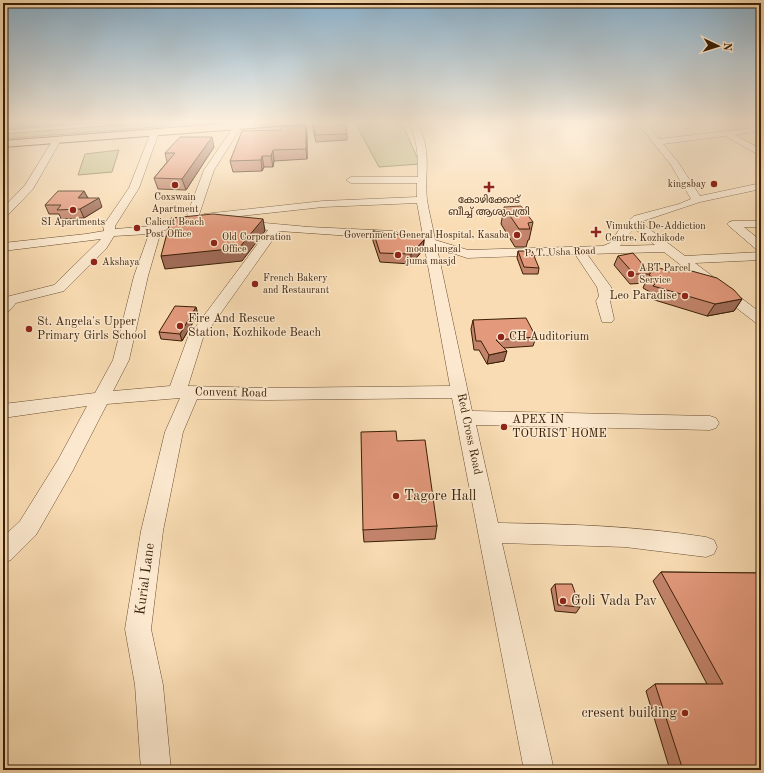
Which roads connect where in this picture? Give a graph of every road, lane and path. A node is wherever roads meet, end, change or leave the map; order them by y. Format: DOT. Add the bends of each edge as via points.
graph roads {
  1 [pos="47,157"];
  2 [pos="146,157"];
  3 [pos="217,157"];
  4 [pos="423,157"];
  5 [pos="669,157"];
  6 [pos="352,180"];
  7 [pos="423,180"];
  8 [pos="761,186"];
  9 [pos="422,200"];
  10 [pos="697,200"];
  11 [pos="273,210"];
  12 [pos="3,214"];
  13 [pos="196,219"];
  14 [pos="634,223"];
  15 [pos="761,224"];
  16 [pos="271,227"];
  17 [pos="156,229"];
  18 [pos="110,233"];
  19 [pos="431,242"];
  20 [pos="3,247"];
  21 [pos="761,247"];
  22 [pos="666,248"];
  23 [pos="604,250"];
  24 [pos="579,251"];
  25 [pos="467,254"];
  26 [pos="755,256"];
  27 [pos="682,260"];
  28 [pos="435,263"];
  29 [pos="761,267"];
  30 [pos="3,309"];
  31 [pos="607,319"];
  32 [pos="761,320"];
  33 [pos="184,392"];
  34 [pos="460,392"];
  35 [pos="102,398"];
  36 [pos="3,411"];
  37 [pos="466,418"];
  38 [pos="710,423"];
  39 [pos="490,533"];
  40 [pos="706,547"];
  41 [pos="3,552"];
  42 [pos="156,770"];
  43 [pos="539,770"];
  1 -- 12 [label="street" via="29,187"];
  2 -- 18 [label="street" via="134,188 109,226"];
  3 -- 13 [label="street" via="209,170"];
  4 -- 7 [label="street, Red Cross Road"];
  5 -- 10 [label="street"];
  6 -- 7 [label="street"];
  7 -- 9 [label="street, Red Cross Road"];
  8 -- 10 [label="street"];
  9 -- 11 [label="street" via="323,204"];
  9 -- 19 [label="street, Red Cross Road"];
  10 -- 14 [label="street" via="638,218"];
  11 -- 13 [label="street"];
  11 -- 16 [label="street, Kurial Lane"];
  13 -- 16 [label="street, P. T. Usha Road"];
  13 -- 17 [label="street"];
  14 -- 22 [label="street"];
  14 -- 23 [label="street" via="623,232 614,246"];
  15 -- 21 [label="street" via="733,224"];
  16 -- 19 [label="street, P. T. Usha Road" via="410,237"];
  16 -- 33 [label="street, Kurial Lane" via="196,337"];
  17 -- 18 [label="street"];
  17 -- 35 [label="street" via="141,276 121,360"];
  18 -- 20 [label="street"];
  18 -- 30 [label="street" via="102,246 59,288 11,300"];
  19 -- 25 [label="street, P. T. Usha Road"];
  19 -- 28 [label="street, Red Cross Road"];
  22 -- 23 [label="street, P. T. Usha Road"];
  22 -- 27 [label="street"];
  23 -- 24 [label="street, P. T. Usha Road"];
  24 -- 25 [label="street, P. T. Usha Road"];
  24 -- 31 [label="street" via="604,287 606,296 603,301"];
  25 -- 28 [label="street" via="447,257"];
  26 -- 27 [label="street"];
  26 -- 29 [label="street"];
  27 -- 32 [label="street"];
  28 -- 34 [label="street, Red Cross Road"];
  33 -- 34 [label="street, Convent Road"];
  33 -- 35 [label="street, Convent Road"];
  33 -- 42 [label="street, Kurial Lane" via="152,531 138,629 149,685"];
  34 -- 37 [label="street, Red Cross Road"];
  35 -- 36 [label="street, Convent Road"];
  35 -- 41 [label="street" via="28,528"];
  37 -- 38 [label="street"];
  37 -- 39 [label="street, Red Cross Road"];
  39 -- 40 [label="street" via="672,540"];
  39 -- 43 [label="street, Red Cross Road"];
}
